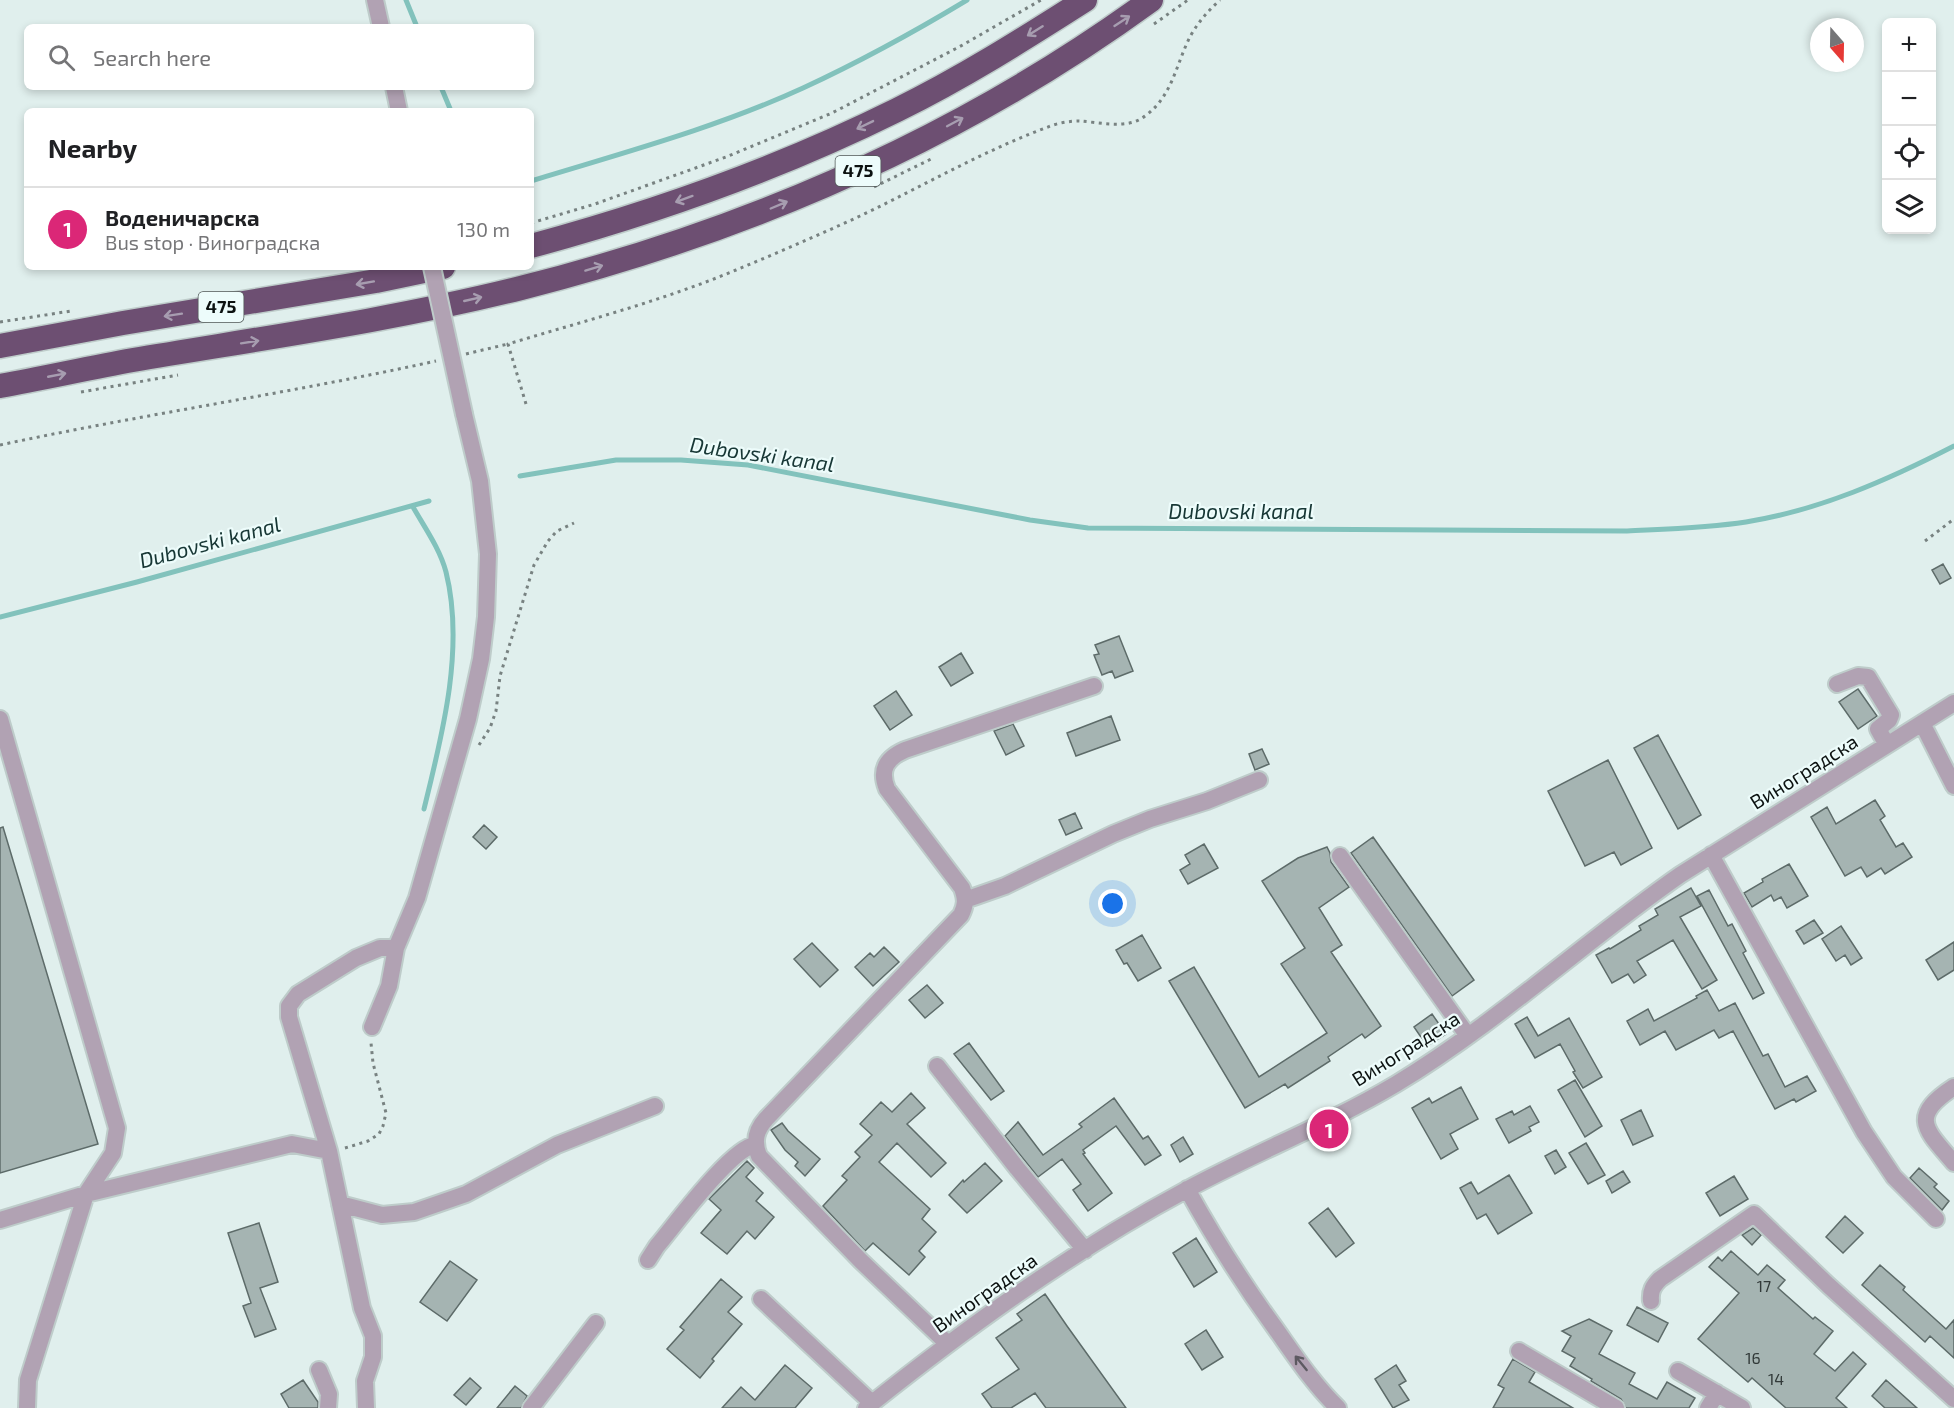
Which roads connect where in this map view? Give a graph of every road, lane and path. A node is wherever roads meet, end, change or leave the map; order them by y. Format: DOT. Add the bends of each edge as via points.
graph roads {
  1 [pos="375,0"];
  2 [pos="1041,0"];
  3 [pos="1085,0"];
  4 [pos="1151,0"];
  5 [pos="1220,0"];
  6 [pos="380,24"];
  7 [pos="395,90"];
  8 [pos="398,108"];
  9 [pos="534,222"];
  10 [pos="534,245"];
  11 [pos="429,270"];
  12 [pos="433,270"];
  13 [pos="508,344"];
  14 [pos="0,346"];
  15 [pos="464,355"];
  16 [pos="442,360"];
  17 [pos="0,386"];
  18 [pos="526,404"];
  19 [pos="0,445"];
  20 [pos="1954,519"];
  21 [pos="574,523"];
  22 [pos="1925,540"];
  23 [pos="1837,684"];
  24 [pos="1094,686"];
  25 [pos="1954,703"];
  26 [pos="0,719"];
  27 [pos="1922,723"];
  28 [pos="1887,745"];
  29 [pos="474,750"];
  30 [pos="1259,780"];
  31 [pos="1954,786"];
  32 [pos="1711,855"];
  33 [pos="1340,856"];
  34 [pos="965,900"];
  35 [pos="396,948"];
  36 [pos="372,1027"];
  37 [pos="1468,1036"];
  38 [pos="937,1066"];
  39 [pos="1954,1088"];
  40 [pos="655,1106"];
  41 [pos="755,1145"];
  42 [pos="328,1151"];
  43 [pos="1954,1163"];
  44 [pos="1188,1189"];
  45 [pos="86,1194"];
  46 [pos="340,1204"];
  47 [pos="1936,1219"];
  48 [pos="0,1220"];
  49 [pos="1085,1250"];
  50 [pos="648,1260"];
  51 [pos="761,1299"];
  52 [pos="1651,1301"];
  53 [pos="596,1323"];
  54 [pos="948,1344"];
  55 [pos="1519,1351"];
  56 [pos="319,1371"];
  57 [pos="1678,1371"];
  58 [pos="1717,1393"];
  59 [pos="1954,1400"];
  60 [pos="869,1406"];
  61 [pos="27,1408"];
  62 [pos="328,1408"];
  63 [pos="366,1408"];
  64 [pos="531,1408"];
  65 [pos="1338,1408"];
  66 [pos="1616,1408"];
  67 [pos="1708,1408"];
  68 [pos="1742,1408"];
  1 -- 6 [label="street"];
  2 -- 9 [label="path" via="832,113 726,157"];
  3 -- 10 [label="highway, 475, one-way" via="983,63 832,141 671,204"];
  17 -- 4 [label="highway, 475, one-way" via="448,304 568,275 685,239 768,210 913,144 1029,80"];
  5 -- 13 [label="path" via="1204,14 1191,36 1167,93 1143,118 1128,123 1076,121 1050,126 734,271 611,314"];
  7 -- 8 [label="street"];
  11 -- 14 [label="highway, 475, one-way"];
  12 -- 35 [label="street, bridge" via="480,482 488,554 486,617 468,719 417,898"];
  13 -- 15 [label="path"];
  13 -- 18 [label="path"];
  16 -- 19 [label="path"];
  20 -- 22 [label="path"];
  21 -- 29 [label="path" via="557,531 534,565 500,676 496,711 490,728"];
  23 -- 28 [label="street" via="1858,676 1868,677 1891,715 1878,729"];
  24 -- 34 [label="street" via="905,750 893,755 884,768 887,789 962,888"];
  25 -- 27 [label="street, Виноградска"];
  26 -- 45 [label="street" via="117,1128 113,1153"];
  27 -- 28 [label="street, Виноградска"];
  27 -- 31 [label="street"];
  28 -- 32 [label="street, Виноградска"];
  30 -- 34 [label="street" via="1140,823 1005,886"];
  32 -- 37 [label="street, Виноградска" via="1652,894"];
  32 -- 47 [label="street" via="1864,1132 1894,1177"];
  33 -- 37 [label="street"];
  34 -- 41 [label="street" via="961,915 762,1123"];
  35 -- 36 [label="street" via="388,986"];
  35 -- 42 [label="street" via="380,948 356,958 298,994 289,1006"];
  36 -- 42 [label="path" via="373,1063 386,1113 383,1126 368,1141"];
  37 -- 44 [label="street, Виноградска" via="1368,1100"];
  38 -- 49 [label="street"];
  39 -- 43 [label="street" via="1931,1106 1925,1122"];
  40 -- 46 [label="street" via="557,1145 466,1194 414,1212 382,1215"];
  41 -- 50 [label="street" via="744,1148 726,1165"];
  41 -- 54 [label="street" via="759,1156"];
  42 -- 45 [label="street" via="292,1144"];
  42 -- 46 [label="street"];
  44 -- 49 [label="street, Виноградска"];
  65 -- 44 [label="street, one-way" via="1252,1297"];
  45 -- 48 [label="street"];
  45 -- 61 [label="street" via="28,1380"];
  46 -- 63 [label="street" via="362,1308 373,1336 373,1357 365,1381"];
  49 -- 54 [label="street, Виноградска"];
  51 -- 60 [label="street"];
  52 -- 59 [label="street" via="1650,1293 1659,1279 1754,1214"];
  53 -- 64 [label="street"];
  54 -- 60 [label="street, Виноградска"];
  55 -- 66 [label="street"];
  56 -- 62 [label="street" via="329,1394"];
  57 -- 58 [label="street"];
  58 -- 67 [label="street"];
  58 -- 68 [label="street"];
}
